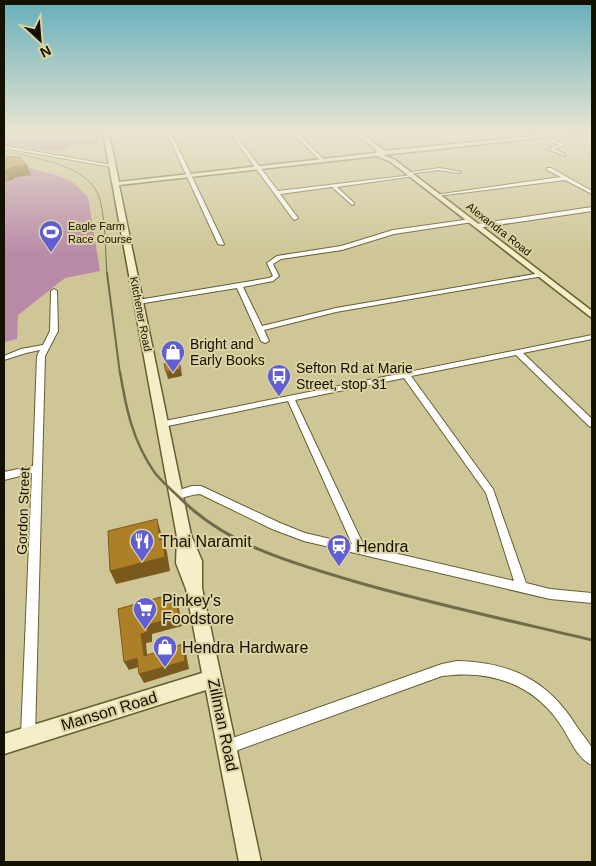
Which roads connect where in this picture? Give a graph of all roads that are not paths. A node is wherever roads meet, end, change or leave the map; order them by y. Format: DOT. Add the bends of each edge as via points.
graph roads {
  1 [pos="113,173"];
  2 [pos="214,173"];
  3 [pos="261,173"];
  4 [pos="418,173"];
  5 [pos="557,173"];
  6 [pos="410,175"];
  7 [pos="189,176"];
  8 [pos="566,178"];
  9 [pos="115,181"];
  10 [pos="333,186"];
  11 [pos="276,193"];
  12 [pos="592,193"];
  13 [pos="437,195"];
  14 [pos="352,204"];
  15 [pos="592,209"];
  16 [pos="295,218"];
  17 [pos="474,224"];
  18 [pos="221,244"];
  19 [pos="541,275"];
  20 [pos="239,286"];
  21 [pos="54,291"];
  22 [pos="138,302"];
  23 [pos="592,315"];
  24 [pos="260,329"];
  25 [pos="592,337"];
  26 [pos="265,341"];
  27 [pos="44,347"];
  28 [pos="518,352"];
  29 [pos="4,358"];
  30 [pos="406,375"];
  31 [pos="291,399"];
  32 [pos="163,424"];
  33 [pos="592,424"];
  34 [pos="38,468"];
  35 [pos="4,476"];
  36 [pos="176,495"];
  37 [pos="360,549"];
  38 [pos="522,588"];
  39 [pos="592,598"];
  40 [pos="213,679"];
  41 [pos="28,736"];
  42 [pos="4,744"];
  43 [pos="227,747"];
  44 [pos="592,758"];
  45 [pos="250,862"];
  1 -- 9 [label="street, Kitchener Road"];
  2 -- 7 [label="street"];
  3 -- 11 [label="street"];
  4 -- 6 [label="street"];
  5 -- 8 [label="street"];
  6 -- 10 [label="street"];
  6 -- 13 [label="street, Alexandra Road"];
  7 -- 9 [label="street"];
  7 -- 18 [label="street"];
  8 -- 12 [label="street"];
  8 -- 13 [label="street"];
  9 -- 22 [label="street, Kitchener Road"];
  10 -- 11 [label="street"];
  10 -- 14 [label="street"];
  11 -- 16 [label="street"];
  13 -- 17 [label="street, Alexandra Road"];
  15 -- 17 [label="street"];
  17 -- 19 [label="street, Alexandra Road"];
  17 -- 20 [label="street" via="393,232 342,248 278,258 270,263 276,276 274,279"];
  19 -- 23 [label="street, Alexandra Road"];
  19 -- 24 [label="street" via="336,310"];
  20 -- 22 [label="street"];
  20 -- 24 [label="street"];
  21 -- 27 [label="street, Gordon Street" via="54,331"];
  22 -- 32 [label="street, Kitchener Road"];
  24 -- 26 [label="street"];
  25 -- 28 [label="street"];
  27 -- 29 [label="street"];
  27 -- 34 [label="street, Gordon Street" via="41,356"];
  28 -- 30 [label="street"];
  28 -- 33 [label="street"];
  30 -- 31 [label="street"];
  30 -- 38 [label="street" via="490,492"];
  31 -- 32 [label="street"];
  31 -- 37 [label="street"];
  32 -- 36 [label="street, Kitchener Road"];
  34 -- 35 [label="street"];
  34 -- 41 [label="street, Gordon Street"];
  36 -- 37 [label="street" via="201,490 290,532"];
  36 -- 40 [label="street, Zillman Road" via="184,537 184,563 194,588"];
  37 -- 38 [label="street"];
  38 -- 39 [label="street"];
  40 -- 41 [label="street, Manson Road"];
  40 -- 43 [label="street, Zillman Road"];
  41 -- 42 [label="street, Manson Road"];
  43 -- 44 [label="street" via="442,670 466,667 506,676 539,690 560,711"];
  43 -- 45 [label="street, Zillman Road"];
}
